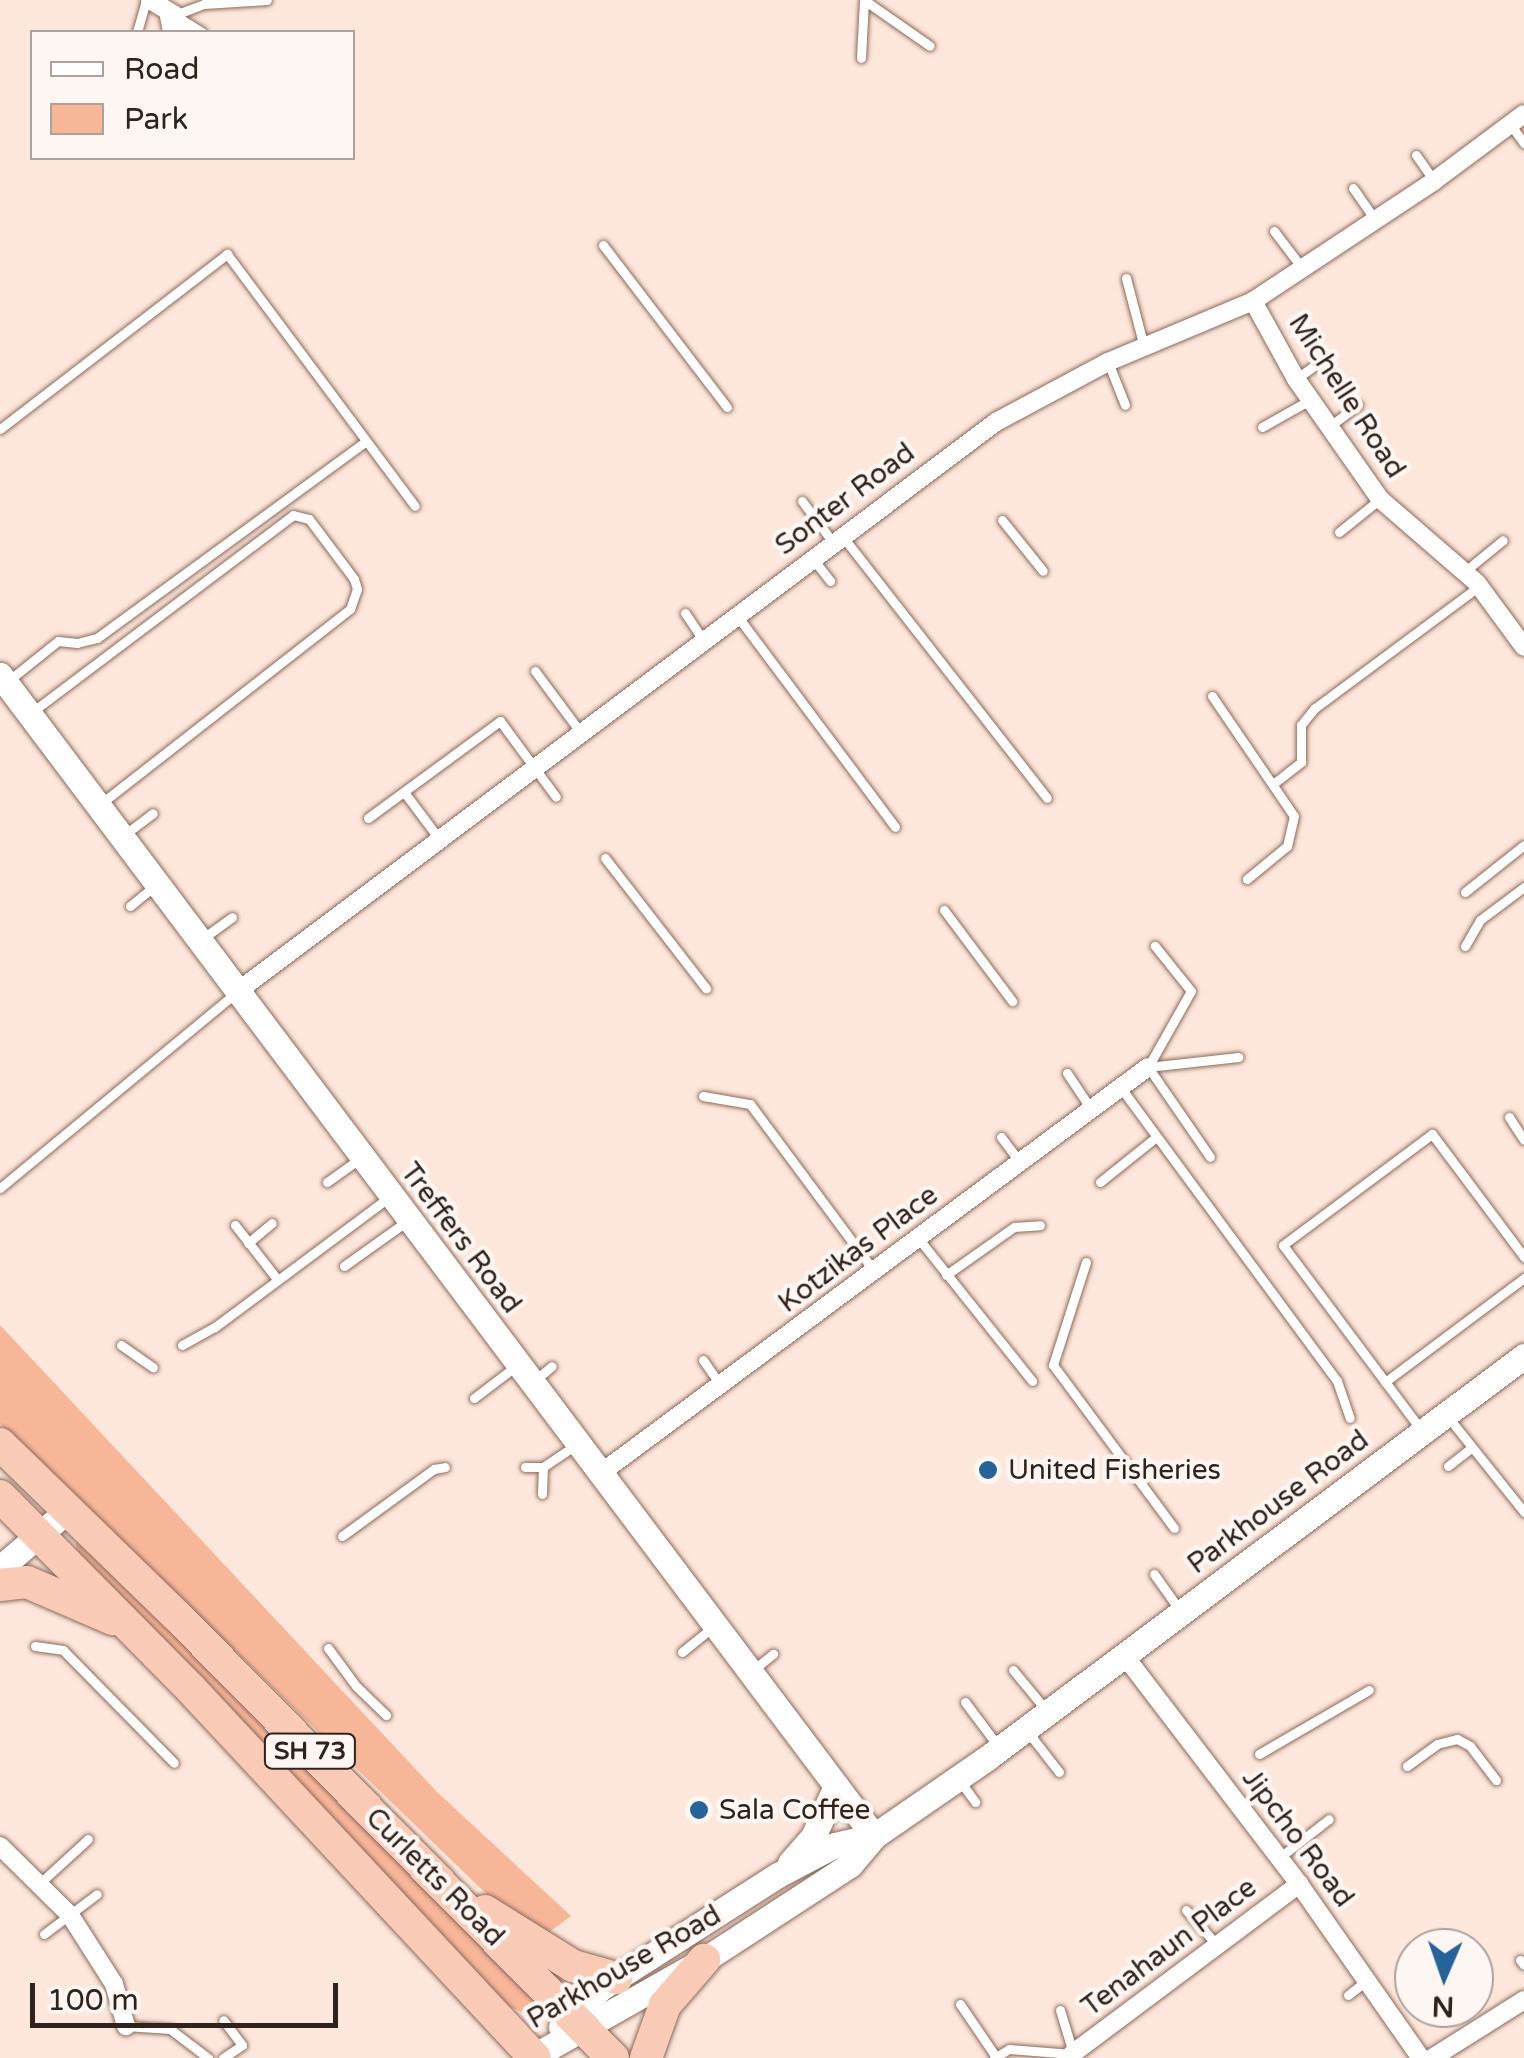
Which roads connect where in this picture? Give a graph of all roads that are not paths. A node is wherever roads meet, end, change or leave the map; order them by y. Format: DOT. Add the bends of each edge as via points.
graph roads {
  1 [pos="268,0"];
  2 [pos="164,15"];
  3 [pos="140,30"];
  4 [pos="198,30"];
  5 [pos="930,46"];
  6 [pos="861,58"];
  7 [pos="1517,119"];
  8 [pos="1524,143"];
  9 [pos="1416,154"];
  10 [pos="1434,181"];
  11 [pos="1353,188"];
  12 [pos="1376,221"];
  13 [pos="1274,230"];
  14 [pos="602,245"];
  15 [pos="1302,268"];
  16 [pos="1126,278"];
  17 [pos="1253,301"];
  18 [pos="1144,347"];
  19 [pos="1324,359"];
  20 [pos="1108,362"];
  21 [pos="1296,379"];
  22 [pos="1310,400"];
  23 [pos="1124,405"];
  24 [pos="1358,405"];
  25 [pos="726,407"];
  26 [pos="1262,426"];
  27 [pos="1328,427"];
  28 [pos="0,429"];
  29 [pos="366,441"];
  30 [pos="1380,498"];
  31 [pos="802,501"];
  32 [pos="414,506"];
  33 [pos="1002,520"];
  34 [pos="1339,532"];
  35 [pos="837,538"];
  36 [pos="1503,540"];
  37 [pos="812,557"];
  38 [pos="1043,571"];
  39 [pos="1464,572"];
  40 [pos="830,581"];
  41 [pos="1479,586"];
  42 [pos="685,614"];
  43 [pos="736,615"];
  44 [pos="703,640"];
  45 [pos="1524,647"];
  46 [pos="535,671"];
  47 [pos="3,678"];
  48 [pos="1212,696"];
  49 [pos="29,713"];
  50 [pos="582,734"];
  51 [pos="536,768"];
  52 [pos="1274,784"];
  53 [pos="404,792"];
  54 [pos="556,797"];
  55 [pos="1047,798"];
  56 [pos="98,806"];
  57 [pos="153,813"];
  58 [pos="368,818"];
  59 [pos="895,828"];
  60 [pos="122,837"];
  61 [pos="440,840"];
  62 [pos="1524,845"];
  63 [pos="605,858"];
  64 [pos="1247,879"];
  65 [pos="157,885"];
  66 [pos="1524,887"];
  67 [pos="1466,892"];
  68 [pos="130,906"];
  69 [pos="944,910"];
  70 [pos="232,917"];
  71 [pos="200,941"];
  72 [pos="1155,946"];
  73 [pos="1465,946"];
  74 [pos="706,988"];
  75 [pos="238,991"];
  76 [pos="1012,1001"];
  77 [pos="1238,1057"];
  78 [pos="1148,1067"];
  79 [pos="1066,1073"];
  80 [pos="1121,1088"];
  81 [pos="704,1096"];
  82 [pos="1092,1109"];
  83 [pos="1509,1117"];
  84 [pos="1000,1136"];
  85 [pos="1155,1138"];
  86 [pos="1524,1140"];
  87 [pos="363,1156"];
  88 [pos="1210,1156"];
  89 [pos="1020,1162"];
  90 [pos="327,1182"];
  91 [pos="1100,1182"];
  92 [pos="0,1188"];
  93 [pos="392,1196"];
  94 [pos="410,1219"];
  95 [pos="272,1223"];
  96 [pos="1040,1225"];
  97 [pos="235,1226"];
  98 [pos="918,1238"];
  99 [pos="248,1243"];
  100 [pos="1524,1257"];
  101 [pos="1086,1262"];
  102 [pos="344,1266"];
  103 [pos="874,1271"];
  104 [pos="946,1275"];
  105 [pos="1524,1278"];
  106 [pos="278,1279"];
  107 [pos="182,1344"];
  108 [pos="121,1345"];
  109 [pos="1524,1356"];
  110 [pos="703,1360"];
  111 [pos="154,1367"];
  112 [pos="534,1371"];
  113 [pos="1032,1382"];
  114 [pos="1385,1382"];
  115 [pos="721,1386"];
  116 [pos="474,1398"];
  117 [pos="1446,1414"];
  118 [pos="1350,1418"];
  119 [pos="1422,1432"];
  120 [pos="578,1443"];
  121 [pos="0,1444"];
  122 [pos="1470,1449"];
  123 [pos="1448,1466"];
  124 [pos="445,1467"];
  125 [pos="526,1467"];
  126 [pos="544,1467"];
  127 [pos="601,1473"];
  128 [pos="542,1494"];
  129 [pos="0,1496"];
  130 [pos="69,1509"];
  131 [pos="1524,1512"];
  132 [pos="1174,1528"];
  133 [pos="41,1534"];
  134 [pos="342,1536"];
  135 [pos="0,1568"];
  136 [pos="1154,1574"];
  137 [pos="0,1585"];
  138 [pos="1182,1612"];
  139 [pos="716,1624"];
  140 [pos="131,1628"];
  141 [pos="35,1646"];
  142 [pos="328,1648"];
  143 [pos="682,1652"];
  144 [pos="774,1654"];
  145 [pos="1124,1655"];
  146 [pos="1013,1670"];
  147 [pos="751,1672"];
  148 [pos="1369,1690"];
  149 [pos="965,1702"];
  150 [pos="1048,1713"];
  151 [pos="386,1715"];
  152 [pos="1026,1729"];
  153 [pos="1000,1748"];
  154 [pos="1259,1754"];
  155 [pos="174,1763"];
  156 [pos="1407,1766"];
  157 [pos="1059,1772"];
  158 [pos="958,1779"];
  159 [pos="1496,1780"];
  160 [pos="836,1786"];
  161 [pos="975,1802"];
  162 [pos="1329,1818"];
  163 [pos="874,1836"];
  164 [pos="88,1840"];
  165 [pos="0,1846"];
  166 [pos="1279,1858"];
  167 [pos="778,1876"];
  168 [pos="40,1883"];
  169 [pos="1299,1884"];
  170 [pos="442,1886"];
  171 [pos="96,1894"];
  172 [pos="1186,1910"];
  173 [pos="70,1915"];
  174 [pos="44,1934"];
  175 [pos="1218,1946"];
  176 [pos="704,1960"];
  177 [pos="616,1978"];
  178 [pos="1368,1980"];
  179 [pos="1348,1995"];
  180 [pos="1524,2000"];
  181 [pos="960,2004"];
  182 [pos="1060,2010"];
  183 [pos="223,2020"];
  184 [pos="577,2021"];
  185 [pos="126,2026"];
  186 [pos="535,2057"];
  187 [pos="995,2057"];
  188 [pos="1073,2057"];
  189 [pos="208,2058"];
  190 [pos="223,2058"];
  191 [pos="613,2058"];
  192 [pos="646,2058"];
  193 [pos="1420,2058"];
  194 [pos="1432,2058"];
  1 -- 2 [label="lane" via="204,4"];
  2 -- 3 [label="lane"];
  2 -- 4 [label="lane"];
  5 -- 6 [label="lane" via="864,0"];
  7 -- 8 [label="lane"];
  7 -- 10 [label="street, Sonter Road"];
  9 -- 10 [label="lane"];
  10 -- 12 [label="street, Sonter Road"];
  11 -- 12 [label="lane"];
  12 -- 15 [label="street, Sonter Road"];
  13 -- 15 [label="lane"];
  14 -- 25 [label="lane"];
  15 -- 17 [label="street, Sonter Road"];
  16 -- 18 [label="lane"];
  17 -- 18 [label="street, Sonter Road"];
  17 -- 21 [label="street, Michelle Road"];
  18 -- 20 [label="street, Sonter Road"];
  19 -- 21 [label="lane"];
  20 -- 23 [label="lane"];
  20 -- 35 [label="street, Sonter Road" via="996,422"];
  21 -- 22 [label="street, Michelle Road"];
  22 -- 26 [label="lane"];
  22 -- 27 [label="street, Michelle Road"];
  24 -- 27 [label="lane"];
  27 -- 30 [label="street, Michelle Road"];
  28 -- 29 [label="lane" via="227,254"];
  29 -- 32 [label="lane"];
  29 -- 47 [label="lane" via="97,638 58,640"];
  30 -- 34 [label="lane"];
  30 -- 39 [label="street, Michelle Road"];
  31 -- 35 [label="lane"];
  33 -- 38 [label="lane"];
  35 -- 37 [label="street, Sonter Road"];
  35 -- 55 [label="lane"];
  36 -- 39 [label="lane"];
  37 -- 40 [label="lane"];
  37 -- 43 [label="street, Sonter Road"];
  39 -- 41 [label="street, Michelle Road"];
  41 -- 45 [label="street, Michelle Road"];
  41 -- 52 [label="lane" via="1315,708 1302,726 1301,762"];
  42 -- 44 [label="lane"];
  43 -- 44 [label="street, Sonter Road"];
  43 -- 59 [label="lane"];
  44 -- 50 [label="street, Sonter Road"];
  46 -- 50 [label="lane"];
  47 -- 49 [label="street, Treffers Road"];
  48 -- 52 [label="lane"];
  49 -- 56 [label="street, Treffers Road"];
  49 -- 56 [label="lane" via="294,515 309,519 343,564 357,589 350,609"];
  50 -- 51 [label="street, Sonter Road"];
  51 -- 53 [label="lane" via="500,721"];
  51 -- 54 [label="lane"];
  51 -- 61 [label="street, Sonter Road"];
  52 -- 64 [label="lane" via="1294,816 1294,829 1287,846"];
  53 -- 58 [label="lane"];
  53 -- 61 [label="lane"];
  56 -- 60 [label="street, Treffers Road"];
  57 -- 60 [label="lane"];
  60 -- 65 [label="street, Treffers Road"];
  61 -- 75 [label="street, Sonter Road"];
  62 -- 67 [label="lane"];
  63 -- 74 [label="lane"];
  65 -- 68 [label="lane"];
  65 -- 71 [label="street, Treffers Road"];
  66 -- 73 [label="lane" via="1480,920"];
  69 -- 76 [label="lane"];
  70 -- 71 [label="lane"];
  71 -- 75 [label="street, Treffers Road"];
  72 -- 78 [label="lane" via="1191,992"];
  75 -- 87 [label="street, Treffers Road"];
  75 -- 92 [label="lane"];
  77 -- 78 [label="lane"];
  78 -- 80 [label="street, Kotzikas Place"];
  78 -- 88 [label="lane"];
  79 -- 82 [label="lane"];
  80 -- 82 [label="street, Kotzikas Place"];
  80 -- 85 [label="lane"];
  81 -- 103 [label="lane" via="750,1104"];
  82 -- 89 [label="street, Kotzikas Place"];
  83 -- 86 [label="lane"];
  84 -- 89 [label="lane"];
  85 -- 91 [label="lane"];
  85 -- 118 [label="lane" via="1337,1382"];
  87 -- 90 [label="lane"];
  87 -- 93 [label="street, Treffers Road"];
  89 -- 98 [label="street, Kotzikas Place"];
  93 -- 94 [label="street, Treffers Road"];
  93 -- 106 [label="lane"];
  94 -- 102 [label="lane"];
  94 -- 112 [label="street, Treffers Road"];
  95 -- 99 [label="lane"];
  96 -- 104 [label="lane" via="1014,1227"];
  97 -- 99 [label="lane"];
  98 -- 103 [label="street, Kotzikas Place"];
  98 -- 104 [label="lane"];
  99 -- 106 [label="lane"];
  100 -- 114 [label="lane" via="1432,1134 1283,1245"];
  101 -- 132 [label="lane" via="1053,1365"];
  103 -- 115 [label="street, Kotzikas Place"];
  104 -- 113 [label="lane"];
  105 -- 114 [label="lane"];
  106 -- 107 [label="lane"];
  108 -- 111 [label="lane"];
  109 -- 117 [label="street, Parkhouse Road"];
  110 -- 115 [label="lane"];
  112 -- 116 [label="lane"];
  112 -- 120 [label="street, Treffers Road"];
  114 -- 119 [label="lane"];
  115 -- 127 [label="street, Kotzikas Place"];
  117 -- 119 [label="street, Parkhouse Road"];
  117 -- 122 [label="lane"];
  119 -- 138 [label="street, Parkhouse Road"];
  120 -- 126 [label="lane"];
  120 -- 127 [label="street, Treffers Road"];
  121 -- 130 [label="highway, Curletts Road / SH 73"];
  122 -- 123 [label="lane"];
  122 -- 131 [label="lane"];
  124 -- 134 [label="lane"];
  125 -- 126 [label="lane"];
  126 -- 128 [label="lane"];
  127 -- 139 [label="street, Treffers Road"];
  129 -- 133 [label="highway, Curletts Road / SH 73"];
  130 -- 133 [label="street"];
  130 -- 170 [label="highway, Curletts Road / SH 73"];
  133 -- 135 [label="street"];
  133 -- 140 [label="highway, Curletts Road / SH 73"];
  136 -- 138 [label="lane"];
  137 -- 140 [label="highway" via="46,1587"];
  138 -- 145 [label="street, Parkhouse Road"];
  139 -- 143 [label="lane"];
  139 -- 147 [label="street, Treffers Road"];
  140 -- 186 [label="highway, Curletts Road / SH 73"];
  141 -- 155 [label="lane" via="63,1650"];
  142 -- 151 [label="lane"];
  144 -- 147 [label="lane"];
  145 -- 150 [label="street, Parkhouse Road"];
  145 -- 166 [label="street, Jipcho Road"];
  146 -- 150 [label="lane"];
  147 -- 160 [label="street, Treffers Road"];
  148 -- 154 [label="lane"];
  149 -- 153 [label="lane"];
  150 -- 152 [label="street, Parkhouse Road"];
  152 -- 153 [label="street, Parkhouse Road"];
  152 -- 157 [label="lane"];
  153 -- 158 [label="street, Parkhouse Road"];
  156 -- 159 [label="lane" via="1437,1744 1457,1739"];
  158 -- 161 [label="lane"];
  158 -- 163 [label="street, Parkhouse Road"];
  160 -- 163 [label="street, Treffers Road"];
  160 -- 167 [label="street" via="813,1837"];
  162 -- 166 [label="lane"];
  163 -- 167 [label="street, Parkhouse Road" via="835,1845"];
  163 -- 176 [label="street, Parkhouse Road" via="850,1864"];
  164 -- 168 [label="lane"];
  165 -- 168 [label="street"];
  166 -- 169 [label="street, Jipcho Road"];
  167 -- 177 [label="street, Parkhouse Road"];
  168 -- 173 [label="street"];
  169 -- 175 [label="street, Tenahaun Place"];
  169 -- 178 [label="street, Jipcho Road"];
  170 -- 177 [label="highway" via="573,1966"];
  170 -- 184 [label="highway, Curletts Road / SH 73"];
  171 -- 173 [label="lane"];
  172 -- 175 [label="lane"];
  173 -- 174 [label="lane"];
  173 -- 185 [label="street" via="114,1984"];
  175 -- 188 [label="street, Tenahaun Place"];
  176 -- 184 [label="street, Parkhouse Road"];
  176 -- 192 [label="highway" via="665,2005"];
  177 -- 184 [label="street, Parkhouse Road"];
  178 -- 179 [label="lane"];
  178 -- 193 [label="street, Jipcho Road"];
  180 -- 194 [label="street"];
  181 -- 187 [label="lane"];
  182 -- 188 [label="lane"];
  183 -- 190 [label="lane" via="242,2044"];
  184 -- 186 [label="street, Parkhouse Road"];
  184 -- 191 [label="highway, Curletts Road / SH 73"];
  185 -- 189 [label="lane" via="170,2029"];
  187 -- 188 [label="lane" via="1009,2050"];
}
